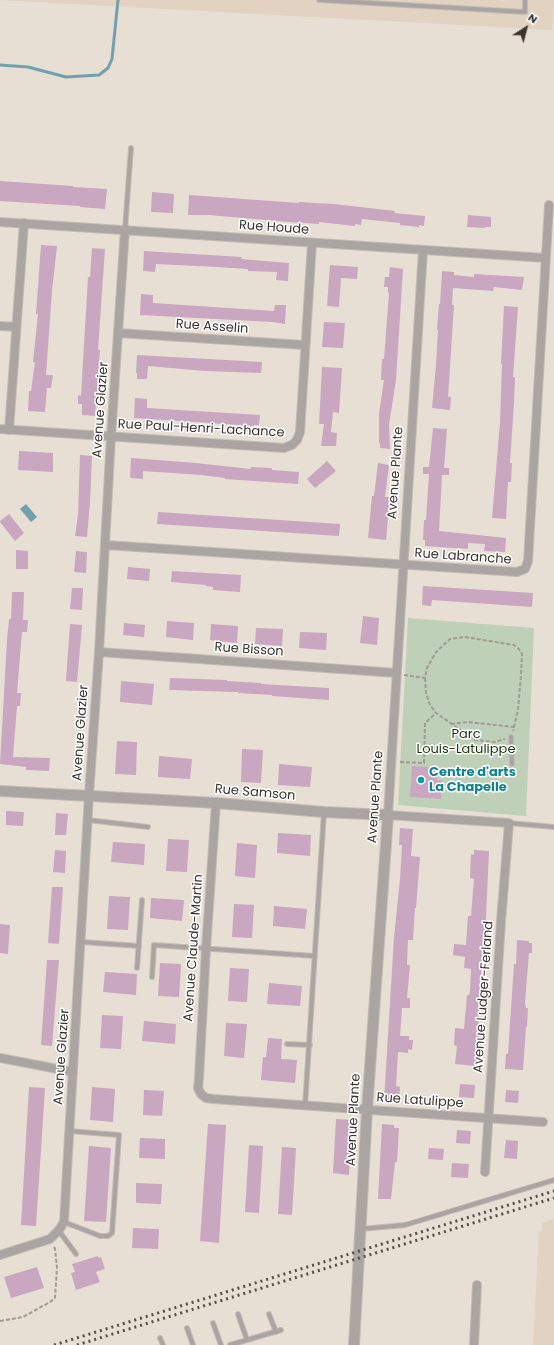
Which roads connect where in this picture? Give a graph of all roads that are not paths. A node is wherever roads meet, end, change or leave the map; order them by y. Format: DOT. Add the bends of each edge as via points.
graph roads {
  1 [pos="320,0"];
  2 [pos="525,0"];
  3 [pos="130,148"];
  4 [pos="549,205"];
  5 [pos="0,222"];
  6 [pos="24,223"];
  7 [pos="125,229"];
  8 [pos="312,243"];
  9 [pos="424,250"];
  10 [pos="546,258"];
  11 [pos="0,326"];
  12 [pos="16,327"];
  13 [pos="118,333"];
  14 [pos="304,345"];
  15 [pos="0,429"];
  16 [pos="9,430"];
  17 [pos="111,437"];
  18 [pos="105,545"];
  19 [pos="404,564"];
  20 [pos="99,652"];
  21 [pos="397,673"];
  22 [pos="511,737"];
  23 [pos="512,764"];
  24 [pos="0,791"];
  25 [pos="89,795"];
  26 [pos="216,802"];
  27 [pos="324,812"];
  28 [pos="388,815"];
  29 [pos="88,820"];
  30 [pos="509,823"];
  31 [pos="148,827"];
  32 [pos="554,827"];
  33 [pos="142,900"];
  34 [pos="81,942"];
  35 [pos="139,946"];
  36 [pos="206,949"];
  37 [pos="315,956"];
  38 [pos="137,968"];
  39 [pos="152,977"];
  40 [pos="288,1044"];
  41 [pos="310,1045"];
  42 [pos="0,1058"];
  43 [pos="73,1072"];
  44 [pos="201,1094"];
  45 [pos="305,1106"];
  46 [pos="367,1110"];
  47 [pos="488,1118"];
  48 [pos="543,1122"];
  49 [pos="69,1131"];
  50 [pos="485,1172"];
  51 [pos="554,1180"];
  52 [pos="64,1222"];
  53 [pos="361,1229"];
  54 [pos="54,1235"];
  55 [pos="76,1254"];
  56 [pos="0,1255"];
  57 [pos="478,1285"];
  58 [pos="238,1314"];
  59 [pos="269,1314"];
  60 [pos="213,1323"];
  61 [pos="187,1328"];
  62 [pos="281,1330"];
  63 [pos="276,1332"];
  64 [pos="160,1338"];
  65 [pos="247,1340"];
  66 [pos="163,1345"];
  67 [pos="193,1345"];
  68 [pos="221,1345"];
  69 [pos="231,1345"];
  70 [pos="354,1345"];
  71 [pos="474,1345"];
  1 -- 2 [label="lane" via="524,12"];
  3 -- 7 [label="lane"];
  4 -- 10 [label="street, Rue Labranche"];
  5 -- 6 [label="street, Rue Houde"];
  6 -- 7 [label="street, Rue Houde"];
  6 -- 12 [label="street"];
  7 -- 8 [label="street, Rue Houde"];
  7 -- 13 [label="street, Avenue Glazier"];
  8 -- 9 [label="street, Rue Houde"];
  8 -- 14 [label="street, Rue Paul-Henri-Lachance"];
  9 -- 10 [label="street, Rue Houde"];
  9 -- 19 [label="street, Avenue Plante"];
  10 -- 19 [label="street, Rue Labranche" via="528,561 525,569 517,572"];
  11 -- 12 [label="street"];
  12 -- 16 [label="street"];
  13 -- 14 [label="street, Rue Asselin"];
  13 -- 17 [label="street, Avenue Glazier"];
  14 -- 17 [label="street, Rue Paul-Henri-Lachance" via="300,432 292,445 284,448"];
  15 -- 16 [label="street, Rue Paul-Henri-Lachance"];
  16 -- 17 [label="street, Rue Paul-Henri-Lachance"];
  17 -- 18 [label="street, Avenue Glazier"];
  18 -- 19 [label="street, Rue Labranche"];
  18 -- 20 [label="street, Avenue Glazier"];
  19 -- 21 [label="street, Avenue Plante"];
  20 -- 21 [label="street, Rue Bisson"];
  20 -- 25 [label="street, Avenue Glazier"];
  21 -- 28 [label="street, Avenue Plante"];
  22 -- 23 [label="lane"];
  24 -- 25 [label="street, Rue Samson"];
  25 -- 26 [label="street, Rue Samson"];
  25 -- 29 [label="street, Avenue Glazier"];
  26 -- 27 [label="street, Rue Samson"];
  26 -- 36 [label="street, Avenue Claude-Martin"];
  27 -- 28 [label="street, Rue Samson"];
  27 -- 37 [label="lane"];
  28 -- 30 [label="street, Rue Samson"];
  28 -- 46 [label="street, Avenue Plante"];
  29 -- 31 [label="lane"];
  29 -- 34 [label="street, Avenue Glazier"];
  30 -- 32 [label="lane"];
  30 -- 47 [label="street, Avenue Ludger-Ferland"];
  33 -- 35 [label="lane"];
  34 -- 35 [label="lane"];
  34 -- 43 [label="street, Avenue Glazier"];
  35 -- 38 [label="lane"];
  36 -- 37 [label="lane"];
  36 -- 39 [label="lane" via="154,945"];
  36 -- 44 [label="street, Avenue Claude-Martin" via="198,1088"];
  37 -- 41 [label="lane"];
  40 -- 41 [label="lane"];
  41 -- 45 [label="lane"];
  42 -- 43 [label="street"];
  43 -- 49 [label="street, Avenue Glazier"];
  44 -- 45 [label="street, Rue Latulippe" via="214,1099"];
  45 -- 46 [label="street, Rue Latulippe"];
  46 -- 47 [label="street, Rue Latulippe"];
  46 -- 53 [label="street, Avenue Plante"];
  47 -- 48 [label="street, Rue Latulippe"];
  47 -- 50 [label="street, Avenue Ludger-Ferland"];
  49 -- 52 [label="street, Avenue Glazier"];
  49 -- 52 [label="lane" via="119,1135 112,1233 100,1236"];
  51 -- 53 [label="lane" via="405,1225"];
  52 -- 54 [label="street, Avenue Glazier"];
  53 -- 70 [label="street, Avenue Plante"];
  54 -- 55 [label="lane"];
  54 -- 56 [label="street"];
  57 -- 71 [label="street"];
  58 -- 65 [label="lane"];
  59 -- 63 [label="lane"];
  60 -- 68 [label="lane"];
  61 -- 67 [label="lane"];
  62 -- 63 [label="lane"];
  63 -- 65 [label="lane"];
  64 -- 66 [label="lane"];
  65 -- 69 [label="lane"];
}
